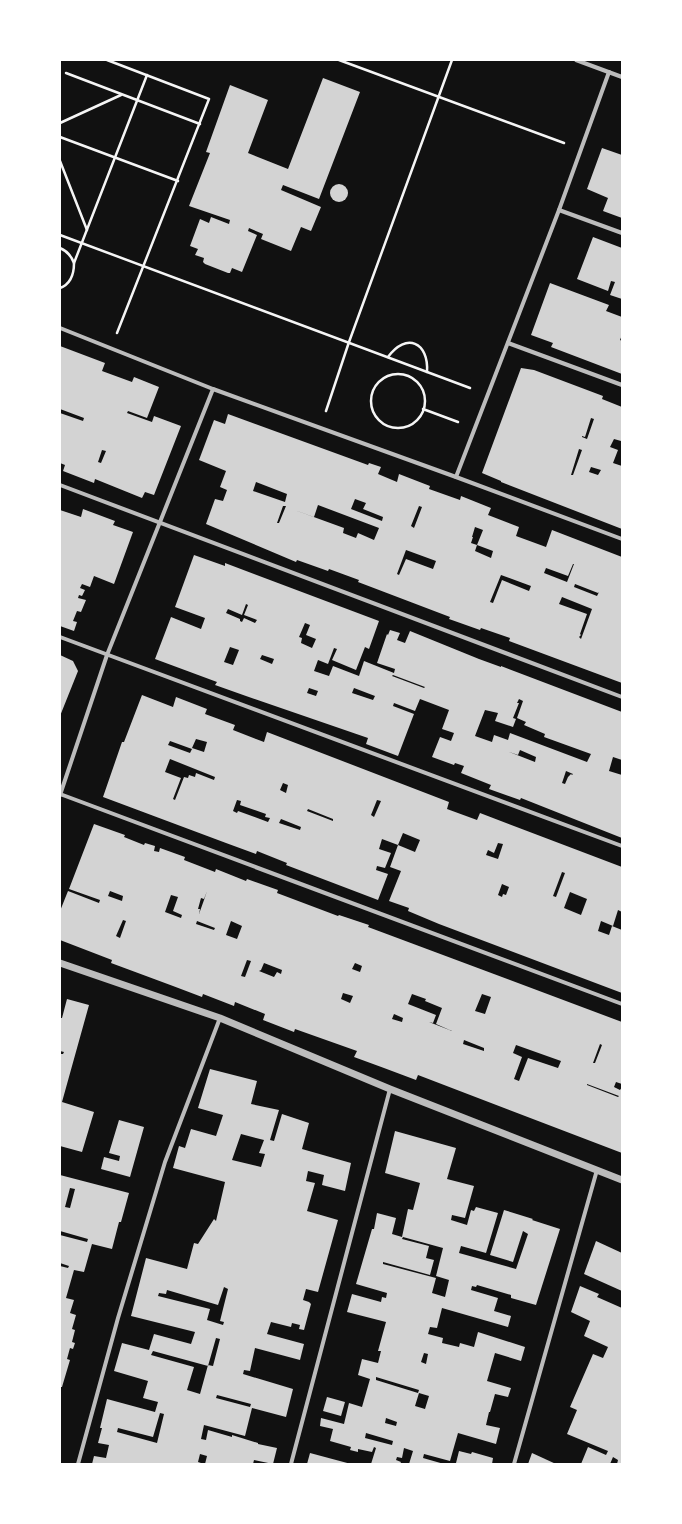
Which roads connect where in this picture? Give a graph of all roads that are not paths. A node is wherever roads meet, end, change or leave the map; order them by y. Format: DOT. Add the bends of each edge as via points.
graph roads {
  1 [pos="576,60"];
  2 [pos="609,72"];
  3 [pos="622,77"];
  4 [pos="558,210"];
  5 [pos="622,233"];
  6 [pos="60,328"];
  7 [pos="508,342"];
  8 [pos="622,385"];
  9 [pos="213,389"];
  10 [pos="456,477"];
  11 [pos="60,485"];
  12 [pos="161,523"];
  13 [pos="622,538"];
  14 [pos="60,637"];
  15 [pos="107,655"];
  16 [pos="622,697"];
  17 [pos="60,794"];
  18 [pos="622,846"];
  19 [pos="60,962"];
  20 [pos="622,1004"];
  21 [pos="220,1018"];
  22 [pos="390,1089"];
  23 [pos="597,1170"];
  24 [pos="622,1180"];
  25 [pos="78,1464"];
  26 [pos="292,1464"];
  27 [pos="514,1464"];
  1 -- 2 [label="street"];
  2 -- 3 [label="street"];
  2 -- 4 [label="street"];
  4 -- 5 [label="street"];
  4 -- 7 [label="street"];
  6 -- 9 [label="street"];
  7 -- 8 [label="street"];
  7 -- 10 [label="street"];
  9 -- 10 [label="street"];
  9 -- 12 [label="street"];
  10 -- 13 [label="street"];
  11 -- 12 [label="street"];
  12 -- 15 [label="street"];
  12 -- 16 [label="street"];
  14 -- 15 [label="street"];
  15 -- 17 [label="street"];
  15 -- 18 [label="street"];
  17 -- 20 [label="street"];
  19 -- 21 [label="street"];
  21 -- 22 [label="street"];
  21 -- 25 [label="street" via="165,1162"];
  22 -- 23 [label="street"];
  22 -- 26 [label="street"];
  23 -- 24 [label="street"];
  23 -- 27 [label="street"];
}
